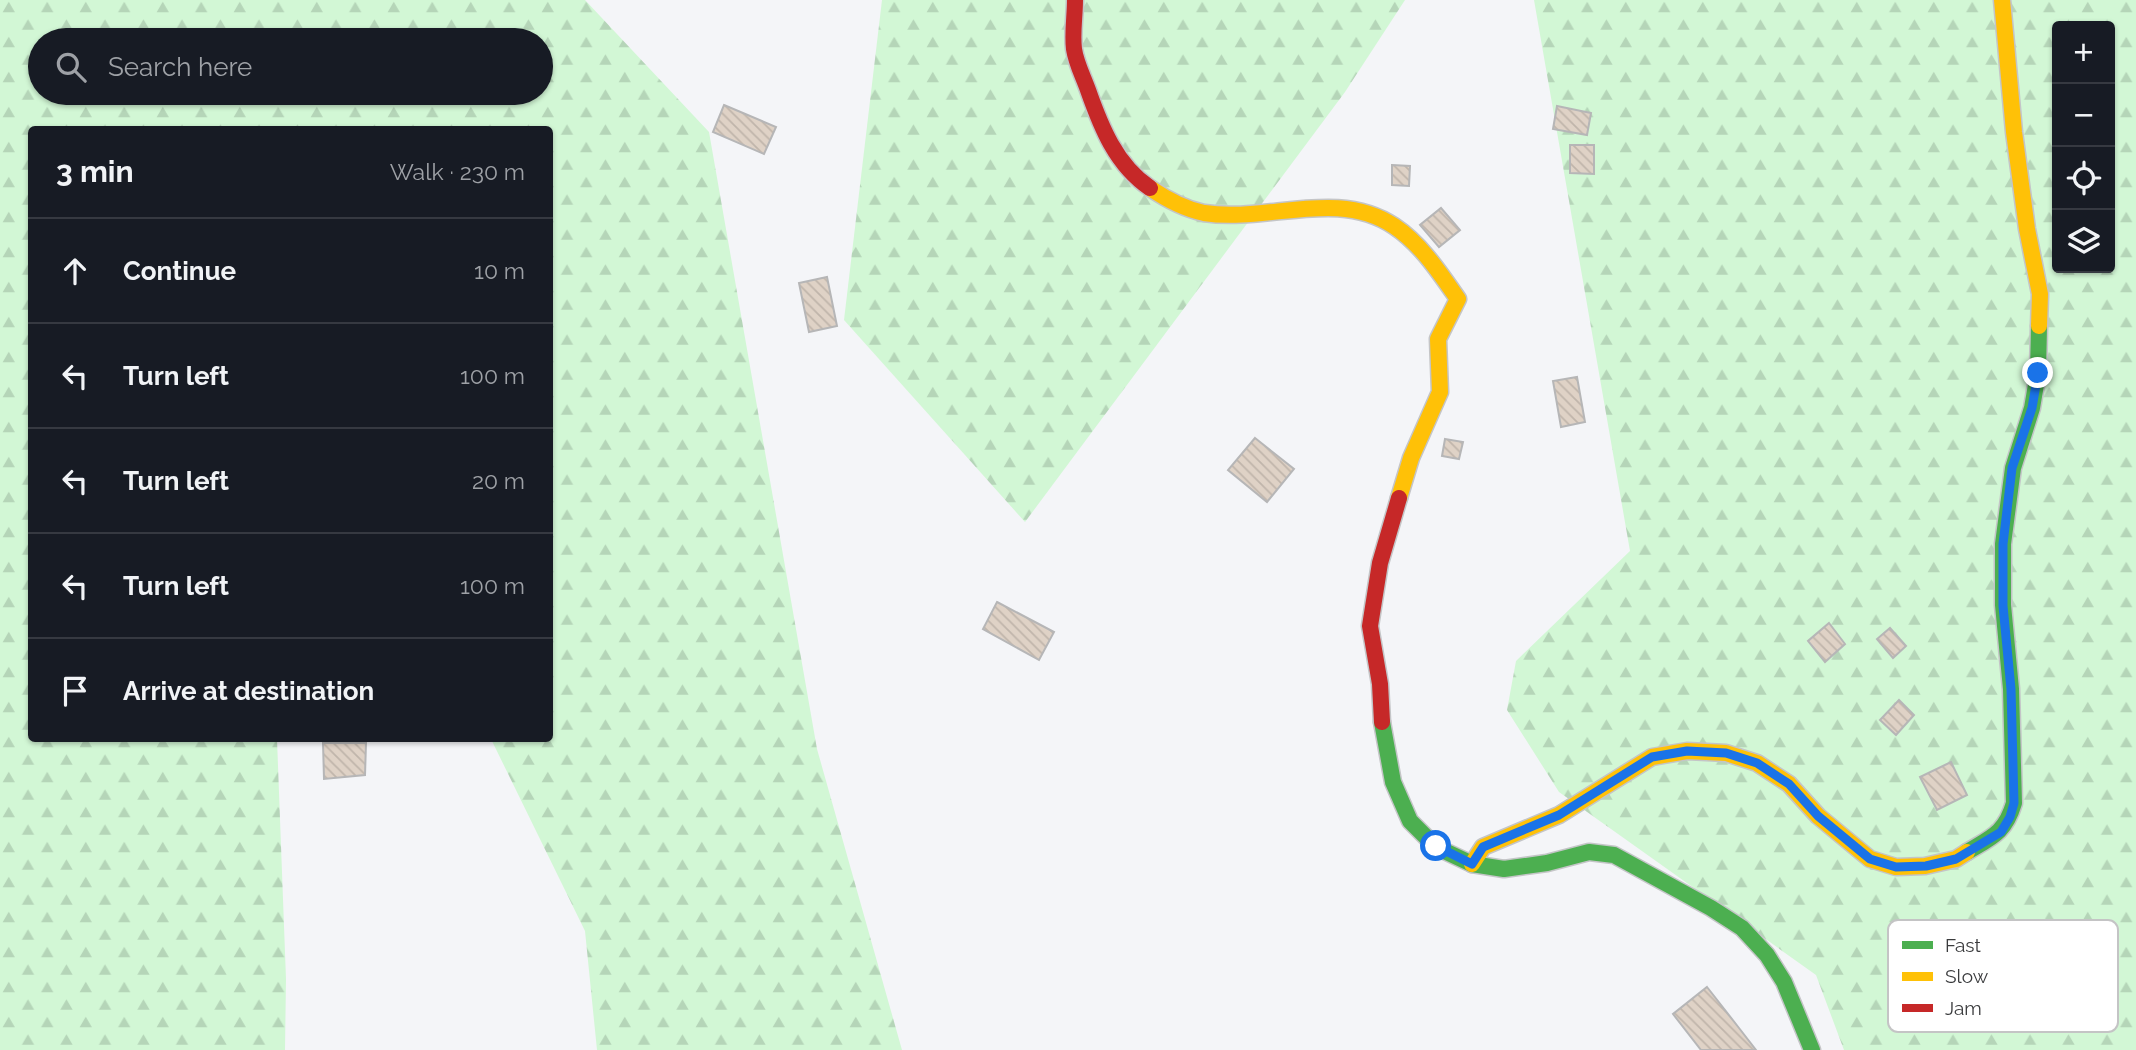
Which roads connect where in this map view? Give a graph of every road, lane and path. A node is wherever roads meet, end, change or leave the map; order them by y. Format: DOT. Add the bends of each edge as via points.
graph roads {
  1 [pos="1075,0"];
  2 [pos="2002,0"];
  3 [pos="1472,864"];
  4 [pos="1812,1050"];
  1 -- 3 [label="street" via="1074,48 1080,71 1103,128 1129,171 1168,200 1204,213 1334,208 1367,213 1398,229 1430,258 1458,299 1438,339 1440,392 1411,458 1380,563 1370,626 1393,782 1410,821 1436,846"];
  2 -- 3 [label="street" via="2014,132 2040,294 2038,373 2012,468 2003,544 2014,803 2001,832 1956,859 1896,867 1870,859 1818,816 1789,784 1757,763 1726,753 1687,751 1652,757 1559,815 1483,847"];
  3 -- 4 [label="street" via="1504,869 1589,852 1614,855 1675,887 1742,928 1767,955 1784,982"];
}
